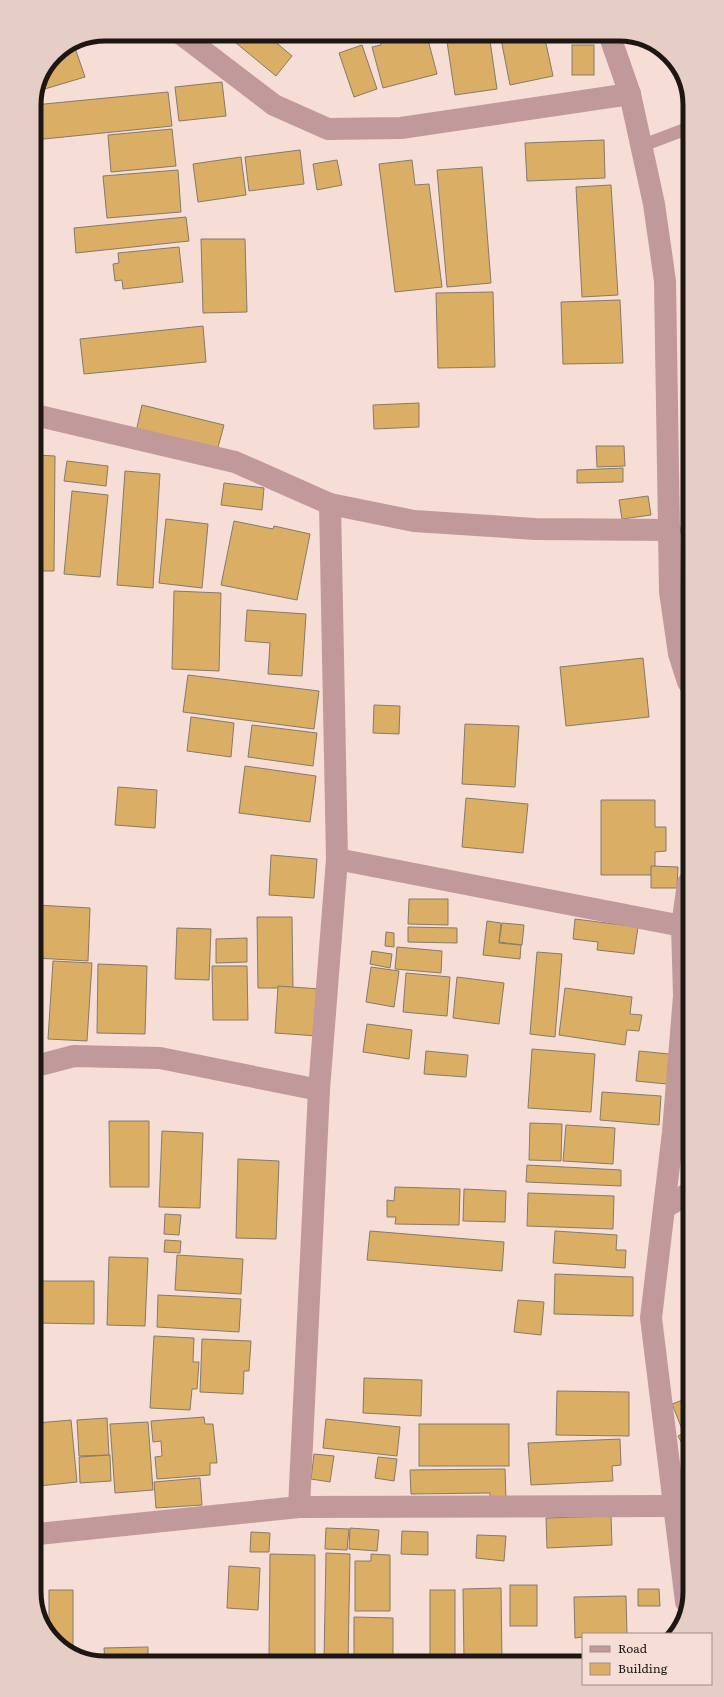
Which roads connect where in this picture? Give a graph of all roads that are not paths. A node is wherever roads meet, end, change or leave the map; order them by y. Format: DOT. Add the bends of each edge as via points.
graph roads {
  1 [pos="190,41"];
  2 [pos="611,41"];
  3 [pos="630,94"];
  4 [pos="683,129"];
  5 [pos="641,146"];
  6 [pos="41,416"];
  7 [pos="330,504"];
  8 [pos="670,530"];
  9 [pos="683,666"];
  10 [pos="336,859"];
  11 [pos="683,919"];
  12 [pos="682,926"];
  13 [pos="683,961"];
  14 [pos="683,1008"];
  15 [pos="41,1065"];
  16 [pos="319,1090"];
  17 [pos="683,1197"];
  18 [pos="664,1208"];
  19 [pos="674,1506"];
  20 [pos="299,1507"];
  21 [pos="41,1534"];
  22 [pos="683,1578"];
  1 -- 3 [label="street" via="274,106 328,129 401,128"];
  2 -- 3 [label="street"];
  3 -- 5 [label="street"];
  4 -- 5 [label="lane"];
  5 -- 8 [label="street" via="654,204 664,282"];
  6 -- 7 [label="street" via="235,462"];
  7 -- 8 [label="street" via="414,521 535,528"];
  7 -- 10 [label="street"];
  8 -- 9 [label="street" via="670,592"];
  10 -- 12 [label="street"];
  10 -- 16 [label="street"];
  11 -- 12 [label="street"];
  12 -- 13 [label="street"];
  14 -- 18 [label="street"];
  15 -- 16 [label="street" via="74,1056 160,1058"];
  16 -- 20 [label="street"];
  17 -- 18 [label="street"];
  18 -- 19 [label="street" via="651,1318"];
  19 -- 20 [label="street"];
  19 -- 22 [label="street"];
  20 -- 21 [label="street"];
}
